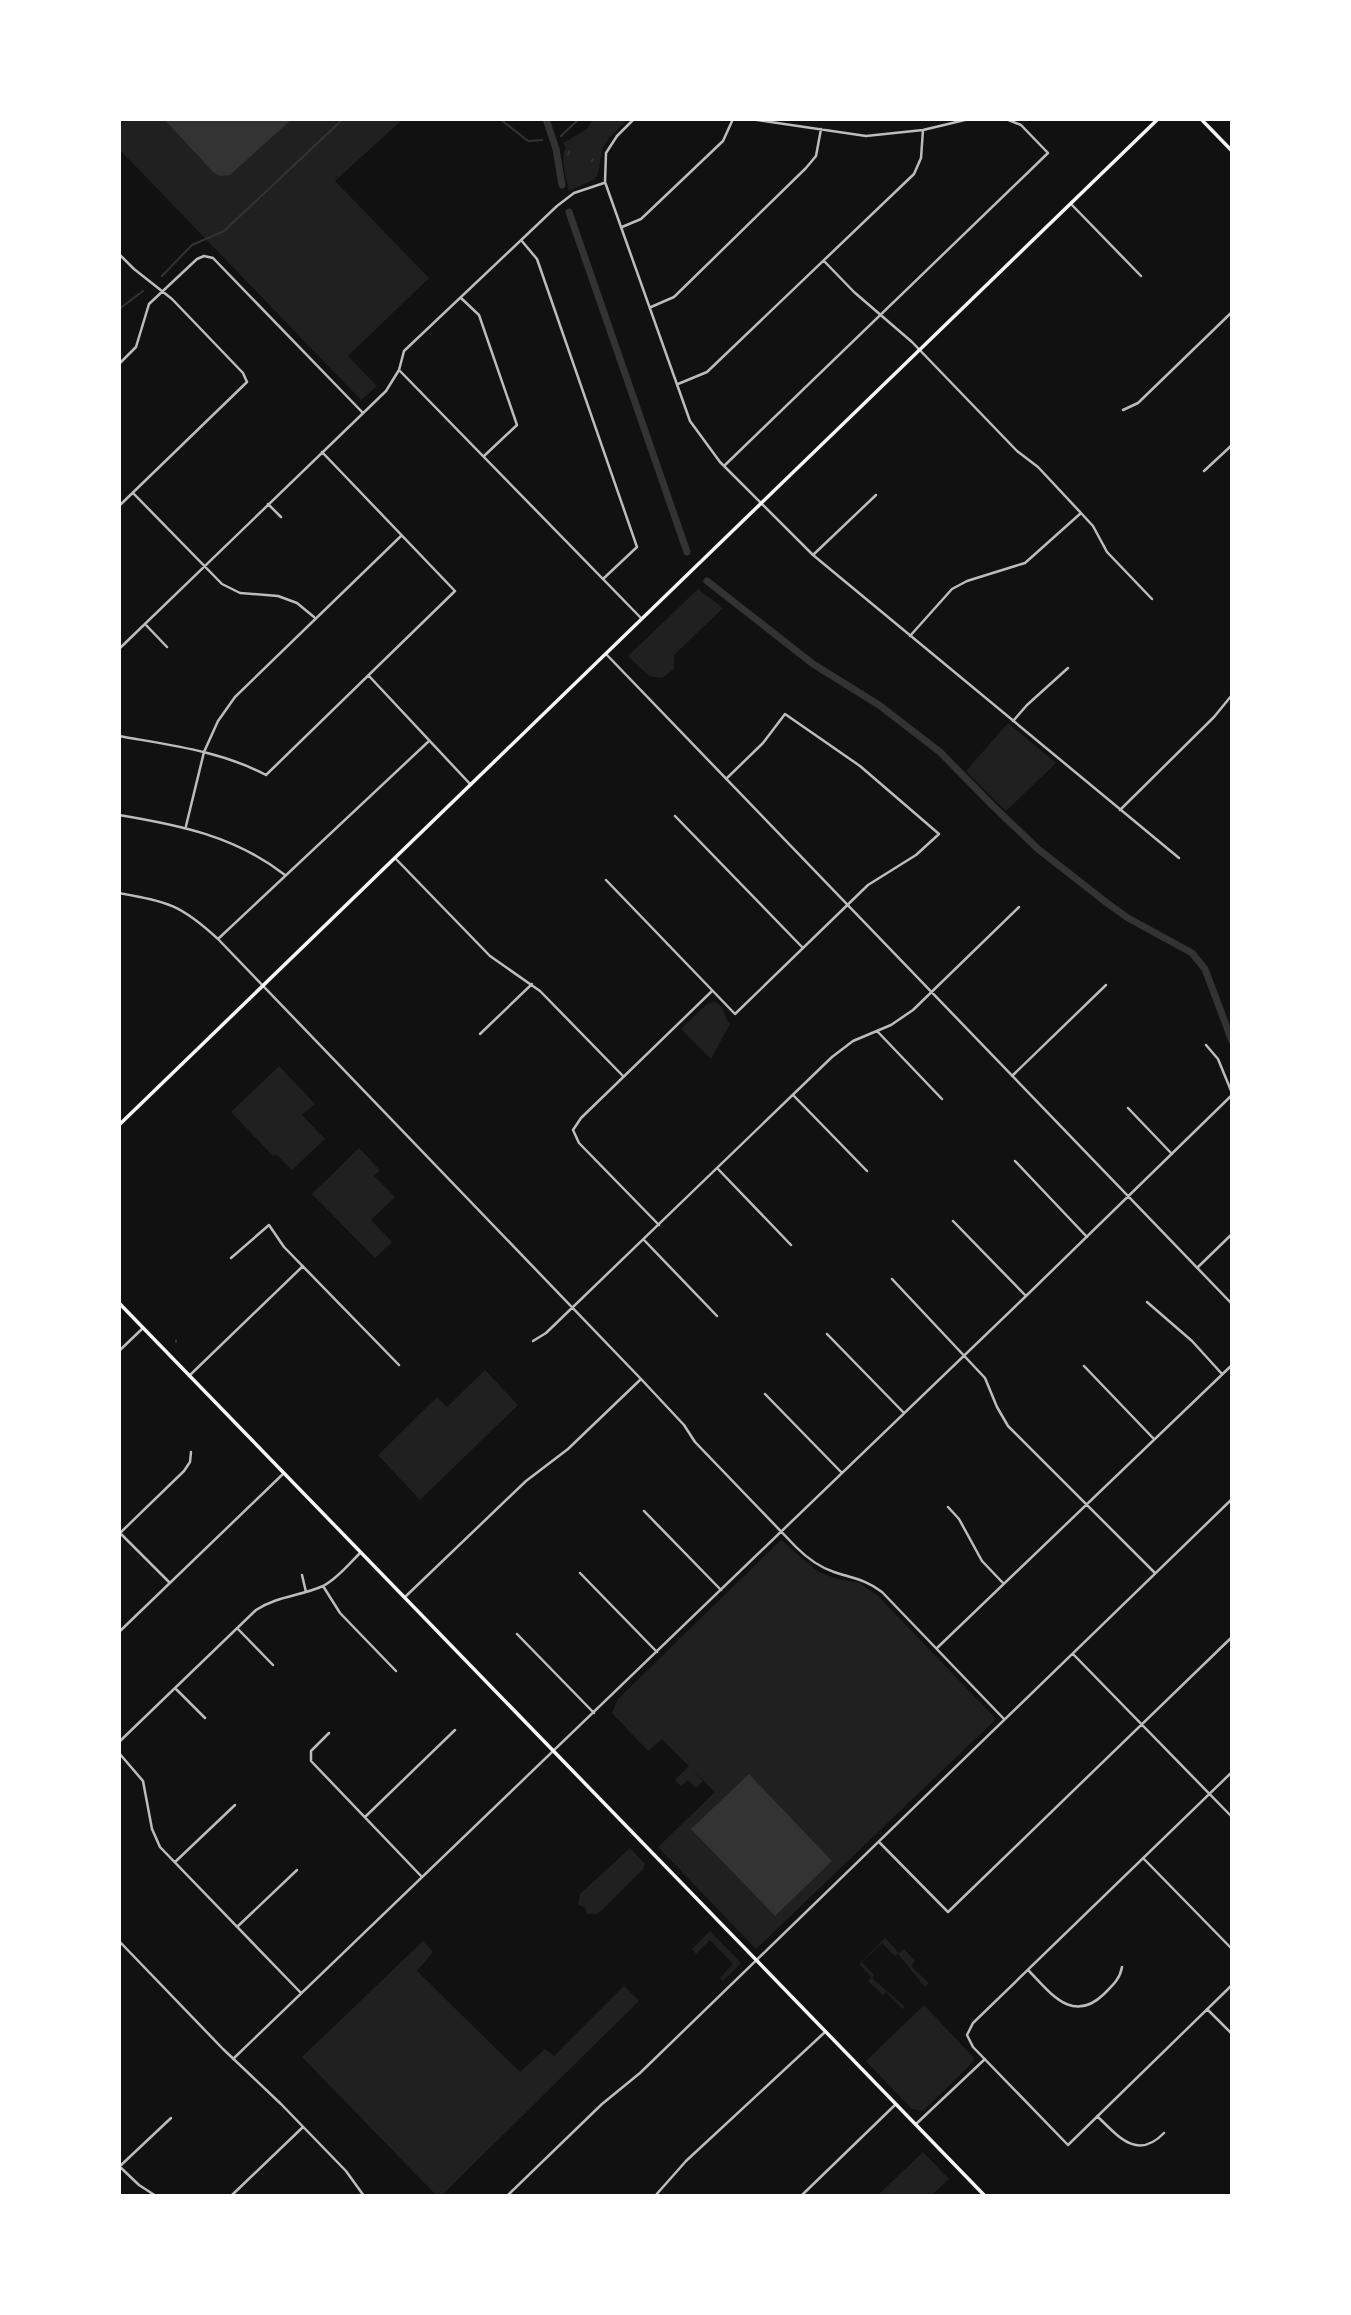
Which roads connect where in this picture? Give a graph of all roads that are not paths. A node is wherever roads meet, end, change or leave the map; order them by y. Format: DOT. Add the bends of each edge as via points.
graph roads {
  1 [pos="634,119"];
  2 [pos="733,119"];
  3 [pos="750,119"];
  4 [pos="969,119"];
  5 [pos="1006,119"];
  6 [pos="1158,119"];
  7 [pos="1201,119"];
  8 [pos="821,129"];
  9 [pos="923,130"];
  10 [pos="1232,151"];
  11 [pos="605,182"];
  12 [pos="1072,205"];
  13 [pos="622,227"];
  14 [pos="521,240"];
  15 [pos="119,254"];
  16 [pos="824,261"];
  17 [pos="1141,276"];
  18 [pos="162,291"];
  19 [pos="460,297"];
  20 [pos="650,308"];
  21 [pos="1232,313"];
  22 [pos="880,316"];
  23 [pos="921,351"];
  24 [pos="119,363"];
  25 [pos="399,370"];
  26 [pos="677,384"];
  27 [pos="1123,410"];
  28 [pos="363,413"];
  29 [pos="1232,445"];
  30 [pos="322,452"];
  31 [pos="484,456"];
  32 [pos="724,466"];
  33 [pos="1205,471"];
  34 [pos="133,493"];
  35 [pos="876,495"];
  36 [pos="268,504"];
  37 [pos="762,505"];
  38 [pos="119,506"];
  39 [pos="1081,513"];
  40 [pos="281,517"];
  41 [pos="401,535"];
  42 [pos="813,555"];
  43 [pos="203,566"];
  44 [pos="603,579"];
  45 [pos="1152,599"];
  46 [pos="315,618"];
  47 [pos="643,619"];
  48 [pos="145,624"];
  49 [pos="910,636"];
  50 [pos="167,647"];
  51 [pos="119,649"];
  52 [pos="606,654"];
  53 [pos="1068,668"];
  54 [pos="369,676"];
  55 [pos="1232,695"];
  56 [pos="1013,721"];
  57 [pos="119,736"];
  58 [pos="429,741"];
  59 [pos="204,752"];
  60 [pos="726,779"];
  61 [pos="471,785"];
  62 [pos="1120,810"];
  63 [pos="119,815"];
  64 [pos="675,816"];
  65 [pos="186,826"];
  66 [pos="395,858"];
  67 [pos="1179,858"];
  68 [pos="285,875"];
  69 [pos="606,880"];
  70 [pos="119,893"];
  71 [pos="847,905"];
  72 [pos="1019,907"];
  73 [pos="218,939"];
  74 [pos="803,948"];
  75 [pos="532,984"];
  76 [pos="1106,985"];
  77 [pos="262,987"];
  78 [pos="712,991"];
  79 [pos="931,992"];
  80 [pos="877,1031"];
  81 [pos="480,1034"];
  82 [pos="1206,1045"];
  83 [pos="623,1076"];
  84 [pos="1012,1076"];
  85 [pos="1232,1094"];
  86 [pos="793,1095"];
  87 [pos="942,1099"];
  88 [pos="1128,1108"];
  89 [pos="119,1125"];
  90 [pos="1172,1154"];
  91 [pos="1015,1161"];
  92 [pos="717,1168"];
  93 [pos="867,1171"];
  94 [pos="1127,1196"];
  95 [pos="953,1221"];
  96 [pos="659,1225"];
  97 [pos="1232,1234"];
  98 [pos="1087,1237"];
  99 [pos="643,1239"];
  100 [pos="791,1245"];
  101 [pos="231,1258"];
  102 [pos="303,1266"];
  103 [pos="1197,1268"];
  104 [pos="892,1279"];
  105 [pos="1026,1296"];
  106 [pos="1147,1302"];
  107 [pos="119,1303"];
  108 [pos="1232,1304"];
  109 [pos="571,1309"];
  110 [pos="717,1316"];
  111 [pos="143,1328"];
  112 [pos="827,1335"];
  113 [pos="533,1341"];
  114 [pos="119,1351"];
  115 [pos="965,1354"];
  116 [pos="399,1365"];
  117 [pos="1232,1365"];
  118 [pos="1084,1366"];
  119 [pos="1222,1374"];
  120 [pos="189,1376"];
  121 [pos="641,1379"];
  122 [pos="765,1394"];
  123 [pos="904,1413"];
  124 [pos="1153,1438"];
  125 [pos="191,1452"];
  126 [pos="284,1473"];
  127 [pos="842,1473"];
  128 [pos="1232,1499"];
  129 [pos="1086,1504"];
  130 [pos="948,1507"];
  131 [pos="644,1511"];
  132 [pos="780,1531"];
  133 [pos="120,1533"];
  134 [pos="361,1552"];
  135 [pos="1154,1572"];
  136 [pos="580,1573"];
  137 [pos="302,1575"];
  138 [pos="170,1583"];
  139 [pos="1003,1583"];
  140 [pos="323,1586"];
  141 [pos="721,1590"];
  142 [pos="306,1592"];
  143 [pos="405,1598"];
  144 [pos="237,1628"];
  145 [pos="119,1632"];
  146 [pos="517,1634"];
  147 [pos="1232,1637"];
  148 [pos="937,1648"];
  149 [pos="657,1651"];
  150 [pos="1073,1654"];
  151 [pos="273,1665"];
  152 [pos="396,1671"];
  153 [pos="176,1688"];
  154 [pos="594,1713"];
  155 [pos="205,1718"];
  156 [pos="1004,1719"];
  157 [pos="1142,1724"];
  158 [pos="455,1730"];
  159 [pos="329,1733"];
  160 [pos="119,1742"];
  161 [pos="553,1750"];
  162 [pos="119,1753"];
  163 [pos="1232,1772"];
  164 [pos="1209,1794"];
  165 [pos="234,1805"];
  166 [pos="365,1817"];
  167 [pos="1232,1817"];
  168 [pos="879,1842"];
  169 [pos="1143,1858"];
  170 [pos="175,1863"];
  171 [pos="297,1870"];
  172 [pos="422,1877"];
  173 [pos="237,1927"];
  174 [pos="119,1941"];
  175 [pos="1232,1950"];
  176 [pos="757,1961"];
  177 [pos="1122,1967"];
  178 [pos="1028,1970"];
  179 [pos="1232,1985"];
  180 [pos="301,1993"];
  181 [pos="1207,2009"];
  182 [pos="825,2032"];
  183 [pos="1232,2034"];
  184 [pos="233,2059"];
  185 [pos="985,2059"];
  186 [pos="896,2104"];
  187 [pos="1097,2116"];
  188 [pos="171,2118"];
  189 [pos="916,2125"];
  190 [pos="303,2127"];
  191 [pos="1164,2133"];
  192 [pos="119,2166"];
  193 [pos="156,2196"];
  194 [pos="232,2196"];
  195 [pos="364,2196"];
  196 [pos="507,2196"];
  197 [pos="655,2196"];
  198 [pos="801,2196"];
  199 [pos="985,2196"];
  1 -- 11 [label="street" via="606,153"];
  2 -- 13 [label="street" via="723,141 640,219"];
  3 -- 8 [label="street"];
  4 -- 9 [label="street"];
  5 -- 22 [label="street" via="1021,125 1048,153"];
  6 -- 12 [label="main road"];
  7 -- 10 [label="main road"];
  8 -- 9 [label="street" via="866,136"];
  8 -- 20 [label="street" via="816,156 806,168 674,297"];
  9 -- 16 [label="street" via="921,158 914,174"];
  11 -- 13 [label="street"];
  11 -- 14 [label="street" via="574,193"];
  12 -- 17 [label="street"];
  12 -- 23 [label="main road"];
  13 -- 20 [label="street"];
  14 -- 19 [label="street"];
  14 -- 44 [label="street" via="537,259 637,547"];
  15 -- 18 [label="street"];
  16 -- 22 [label="street"];
  16 -- 26 [label="street" via="707,372"];
  18 -- 24 [label="street" via="149,304 136,347"];
  18 -- 28 [label="street" via="197,258 213,258"];
  18 -- 34 [label="street" via="247,382"];
  19 -- 25 [label="street" via="404,352"];
  19 -- 31 [label="street" via="479,315 517,425"];
  20 -- 26 [label="street"];
  21 -- 27 [label="street" via="1138,403"];
  22 -- 23 [label="street"];
  22 -- 32 [label="street"];
  23 -- 37 [label="main road"];
  23 -- 39 [label="street"];
  25 -- 28 [label="street" via="386,391"];
  25 -- 31 [label="street"];
  26 -- 32 [label="street" via="690,421"];
  28 -- 30 [label="street"];
  29 -- 33 [label="street"];
  30 -- 36 [label="street"];
  30 -- 41 [label="street"];
  31 -- 44 [label="street"];
  32 -- 37 [label="street"];
  34 -- 38 [label="street"];
  34 -- 43 [label="street"];
  35 -- 42 [label="street"];
  36 -- 40 [label="street"];
  36 -- 43 [label="street"];
  37 -- 42 [label="street"];
  37 -- 47 [label="main road"];
  39 -- 45 [label="street" via="1107,552"];
  39 -- 49 [label="street" via="1025,563 952,589"];
  41 -- 46 [label="street"];
  41 -- 54 [label="street" via="455,591"];
  42 -- 49 [label="street"];
  43 -- 46 [label="street" via="240,593 278,596 297,603"];
  43 -- 48 [label="street"];
  44 -- 47 [label="street"];
  46 -- 59 [label="street" via="234,697"];
  47 -- 52 [label="main road"];
  48 -- 50 [label="street"];
  48 -- 51 [label="street"];
  49 -- 56 [label="street"];
  52 -- 60 [label="street"];
  52 -- 61 [label="main road"];
  53 -- 56 [label="street"];
  54 -- 58 [label="street"];
  54 -- 59 [label="street" via="266,775"];
  55 -- 62 [label="street"];
  56 -- 62 [label="street"];
  57 -- 59 [label="street"];
  58 -- 61 [label="street"];
  58 -- 68 [label="street"];
  59 -- 65 [label="street"];
  60 -- 71 [label="street"];
  60 -- 71 [label="street" via="785,714 860,766 939,834"];
  61 -- 66 [label="main road"];
  62 -- 67 [label="street"];
  63 -- 65 [label="street"];
  64 -- 74 [label="street"];
  65 -- 68 [label="street" via="238,845"];
  66 -- 75 [label="street" via="490,956"];
  66 -- 77 [label="main road"];
  68 -- 73 [label="street"];
  69 -- 78 [label="street"];
  70 -- 73 [label="street" via="165,902 192,915"];
  71 -- 74 [label="street"];
  71 -- 79 [label="street"];
  72 -- 79 [label="street"];
  73 -- 77 [label="street"];
  74 -- 78 [label="street" via="735,1014"];
  75 -- 81 [label="street"];
  75 -- 83 [label="street"];
  76 -- 84 [label="street"];
  77 -- 89 [label="main road"];
  77 -- 109 [label="street"];
  78 -- 83 [label="street"];
  79 -- 80 [label="street" via="903,1017"];
  79 -- 84 [label="street"];
  80 -- 86 [label="street" via="842,1049"];
  80 -- 87 [label="street"];
  82 -- 85 [label="street" via="1219,1059"];
  83 -- 96 [label="street" via="573,1130 579,1143"];
  84 -- 94 [label="street"];
  85 -- 90 [label="street"];
  86 -- 92 [label="street"];
  86 -- 93 [label="street"];
  88 -- 90 [label="street"];
  90 -- 94 [label="street"];
  91 -- 98 [label="street"];
  92 -- 96 [label="street"];
  92 -- 100 [label="street"];
  94 -- 98 [label="street"];
  94 -- 103 [label="street"];
  95 -- 105 [label="street"];
  96 -- 99 [label="street"];
  97 -- 103 [label="street"];
  98 -- 105 [label="street"];
  99 -- 109 [label="street"];
  99 -- 110 [label="street"];
  101 -- 102 [label="street" via="269,1225"];
  102 -- 116 [label="street"];
  102 -- 120 [label="street"];
  103 -- 108 [label="street"];
  104 -- 115 [label="street"];
  105 -- 115 [label="street"];
  106 -- 119 [label="street"];
  107 -- 111 [label="main road"];
  109 -- 113 [label="street"];
  109 -- 121 [label="street"];
  111 -- 114 [label="street"];
  111 -- 120 [label="main road"];
  112 -- 123 [label="street"];
  115 -- 123 [label="street"];
  115 -- 129 [label="street" via="985,1378 1009,1426"];
  117 -- 119 [label="street"];
  118 -- 124 [label="street"];
  119 -- 124 [label="street"];
  120 -- 126 [label="main road"];
  121 -- 132 [label="street"];
  121 -- 143 [label="street"];
  122 -- 127 [label="street"];
  123 -- 127 [label="street"];
  124 -- 129 [label="street"];
  125 -- 133 [label="street" via="184,1471"];
  126 -- 134 [label="main road"];
  126 -- 138 [label="street"];
  127 -- 132 [label="street"];
  128 -- 135 [label="street"];
  129 -- 135 [label="street"];
  129 -- 139 [label="street"];
  130 -- 139 [label="street" via="982,1561"];
  131 -- 141 [label="street"];
  132 -- 141 [label="street"];
  132 -- 148 [label="street" via="808,1559 870,1583"];
  133 -- 138 [label="street"];
  134 -- 140 [label="street"];
  134 -- 143 [label="main road"];
  135 -- 150 [label="street"];
  136 -- 149 [label="street"];
  137 -- 142 [label="street"];
  138 -- 145 [label="street"];
  139 -- 148 [label="street"];
  140 -- 142 [label="street"];
  140 -- 152 [label="street" via="340,1613"];
  141 -- 149 [label="street"];
  142 -- 144 [label="street" via="268,1603"];
  143 -- 161 [label="main road"];
  144 -- 151 [label="street"];
  144 -- 153 [label="street"];
  146 -- 154 [label="street"];
  147 -- 157 [label="street"];
  148 -- 156 [label="street"];
  149 -- 154 [label="street"];
  150 -- 156 [label="street"];
  150 -- 157 [label="street"];
  153 -- 155 [label="street"];
  153 -- 160 [label="street"];
  154 -- 161 [label="street"];
  156 -- 168 [label="street"];
  157 -- 164 [label="street"];
  157 -- 168 [label="street" via="947,1912"];
  158 -- 166 [label="street"];
  159 -- 166 [label="street" via="310,1756"];
  161 -- 172 [label="street"];
  161 -- 176 [label="main road"];
  162 -- 170 [label="street" via="140,1777 154,1835"];
  163 -- 164 [label="street"];
  164 -- 167 [label="street"];
  164 -- 169 [label="street"];
  165 -- 170 [label="street"];
  166 -- 172 [label="street"];
  168 -- 176 [label="street"];
  169 -- 175 [label="street"];
  169 -- 178 [label="street"];
  170 -- 173 [label="street"];
  171 -- 173 [label="street"];
  172 -- 180 [label="street"];
  173 -- 180 [label="street"];
  174 -- 184 [label="street"];
  176 -- 182 [label="main road"];
  176 -- 196 [label="street"];
  177 -- 178 [label="street" via="1115,1982 1084,2007 1060,2002"];
  178 -- 185 [label="street" via="973,2023 967,2035"];
  179 -- 181 [label="street"];
  180 -- 184 [label="street"];
  181 -- 183 [label="street"];
  181 -- 187 [label="street"];
  182 -- 186 [label="main road"];
  182 -- 197 [label="street"];
  184 -- 190 [label="street"];
  185 -- 187 [label="street" via="1068,2145"];
  185 -- 189 [label="street"];
  186 -- 189 [label="main road"];
  186 -- 198 [label="street"];
  187 -- 191 [label="street" via="1134,2145 1151,2143"];
  188 -- 192 [label="street"];
  189 -- 199 [label="main road"];
  190 -- 194 [label="street"];
  190 -- 195 [label="street"];
  192 -- 193 [label="street"];
}
